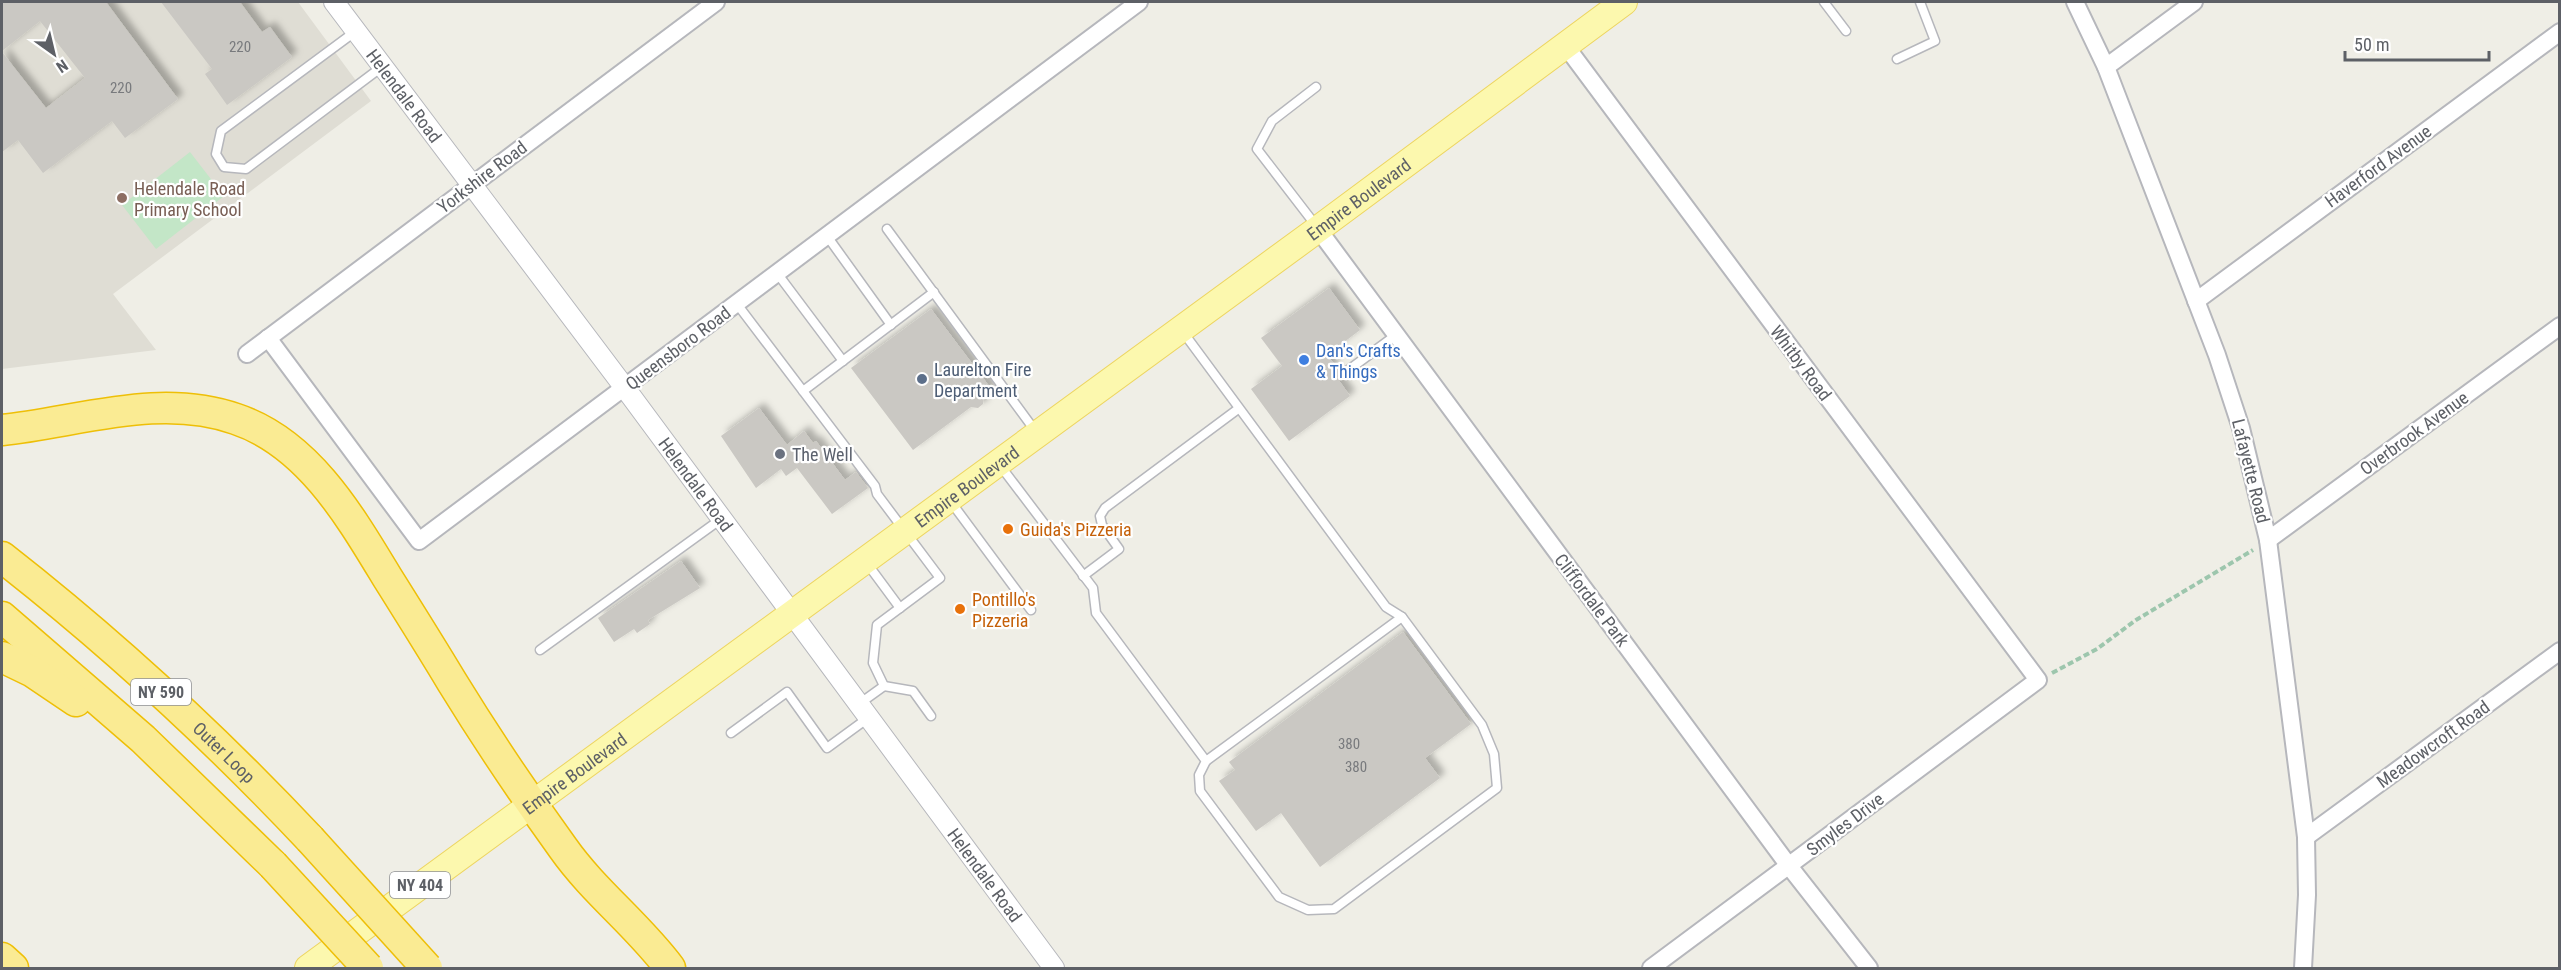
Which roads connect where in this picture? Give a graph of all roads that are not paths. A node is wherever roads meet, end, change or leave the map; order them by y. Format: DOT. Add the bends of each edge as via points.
graph roads {
  1 [pos="334,2"];
  2 [pos="716,2"];
  3 [pos="1139,2"];
  4 [pos="1624,2"];
  5 [pos="1824,2"];
  6 [pos="1920,2"];
  7 [pos="2075,2"];
  8 [pos="2193,2"];
  9 [pos="356,31"];
  10 [pos="1846,31"];
  11 [pos="2559,32"];
  12 [pos="1564,45"];
  13 [pos="1897,60"];
  14 [pos="383,66"];
  15 [pos="2106,67"];
  16 [pos="1316,87"];
  17 [pos="472,184"];
  18 [pos="886,229"];
  19 [pos="1318,229"];
  20 [pos="827,236"];
  21 [pos="777,273"];
  22 [pos="934,292"];
  23 [pos="2196,301"];
  24 [pos="737,304"];
  25 [pos="891,325"];
  26 [pos="2559,326"];
  27 [pos="1181,330"];
  28 [pos="1396,335"];
  29 [pos="268,338"];
  30 [pos="247,354"];
  31 [pos="843,361"];
  32 [pos="1342,374"];
  33 [pos="625,388"];
  34 [pos="803,391"];
  35 [pos="1238,408"];
  36 [pos="2,430"];
  37 [pos="1038,434"];
  38 [pos="998,463"];
  39 [pos="949,499"];
  40 [pos="722,519"];
  41 [pos="905,531"];
  42 [pos="2268,540"];
  43 [pos="2,557"];
  44 [pos="865,560"];
  45 [pos="1083,576"];
  46 [pos="900,608"];
  47 [pos="1031,610"];
  48 [pos="792,614"];
  49 [pos="2,617"];
  50 [pos="1402,617"];
  51 [pos="540,650"];
  52 [pos="2559,651"];
  53 [pos="2,657"];
  54 [pos="2038,680"];
  55 [pos="884,686"];
  56 [pos="864,711"];
  57 [pos="931,716"];
  58 [pos="731,733"];
  59 [pos="1206,761"];
  60 [pos="531,802"];
  61 [pos="2306,837"];
  62 [pos="273,865"];
  63 [pos="1789,866"];
  64 [pos="2,958"];
  65 [pos="13,969"];
  66 [pos="308,969"];
  67 [pos="368,969"];
  68 [pos="427,969"];
  69 [pos="670,969"];
  70 [pos="1054,969"];
  71 [pos="1651,969"];
  72 [pos="1869,969"];
  73 [pos="2303,969"];
  1 -- 9 [label="street, Helendale Road"];
  2 -- 17 [label="street, Yorkshire Road"];
  3 -- 20 [label="street, Queensboro Road"];
  4 -- 12 [label="main road, Empire Boulevard"];
  5 -- 10 [label="lane"];
  6 -- 13 [label="lane" via="1935,40"];
  7 -- 15 [label="street, Lafayette Road"];
  8 -- 15 [label="street"];
  9 -- 14 [label="street, Helendale Road"];
  9 -- 14 [label="lane" via="221,131 216,154 224,167 246,169"];
  11 -- 23 [label="street, Haverford Avenue"];
  12 -- 19 [label="main road, Empire Boulevard"];
  12 -- 54 [label="street, Whitby Road"];
  14 -- 17 [label="street, Helendale Road"];
  15 -- 23 [label="street, Lafayette Road"];
  16 -- 19 [label="lane" via="1272,121 1257,149"];
  17 -- 29 [label="street, Yorkshire Road"];
  17 -- 33 [label="street, Helendale Road"];
  18 -- 22 [label="lane"];
  19 -- 27 [label="main road, Empire Boulevard"];
  19 -- 28 [label="street, Cliffordale Park"];
  20 -- 21 [label="street, Queensboro Road"];
  20 -- 25 [label="lane"];
  21 -- 24 [label="street, Queensboro Road"];
  21 -- 31 [label="lane"];
  22 -- 25 [label="lane"];
  22 -- 37 [label="lane"];
  23 -- 42 [label="street, Lafayette Road" via="2241,428"];
  24 -- 33 [label="street, Queensboro Road"];
  24 -- 34 [label="lane"];
  25 -- 31 [label="lane"];
  26 -- 42 [label="street, Overbrook Avenue"];
  27 -- 35 [label="lane"];
  27 -- 37 [label="main road, Empire Boulevard"];
  28 -- 32 [label="lane"];
  28 -- 63 [label="street, Cliffordale Park"];
  29 -- 30 [label="street, Yorkshire Road"];
  29 -- 33 [label="street, Queensboro Road" via="419,541"];
  31 -- 34 [label="lane"];
  33 -- 40 [label="street, Helendale Road"];
  34 -- 41 [label="lane"];
  35 -- 45 [label="lane" via="1105,508 1100,516 1102,525 1119,549"];
  35 -- 50 [label="lane" via="1386,607"];
  36 -- 60 [label="highway" via="139,410 187,409 240,420 279,442 315,473 348,516"];
  37 -- 38 [label="main road, Empire Boulevard"];
  38 -- 39 [label="main road, Empire Boulevard"];
  38 -- 45 [label="lane"];
  39 -- 41 [label="main road, Empire Boulevard"];
  39 -- 47 [label="lane"];
  40 -- 48 [label="street, Helendale Road"];
  40 -- 51 [label="lane"];
  41 -- 44 [label="main road, Empire Boulevard"];
  41 -- 46 [label="lane" via="940,578"];
  42 -- 61 [label="street, Lafayette Road"];
  43 -- 68 [label="highway, Outer Loop / NY 590, bridge" via="164,694 310,839"];
  44 -- 46 [label="lane"];
  44 -- 48 [label="main road, Empire Boulevard"];
  45 -- 59 [label="lane" via="1093,588 1096,613"];
  46 -- 55 [label="lane" via="877,625 873,663"];
  48 -- 56 [label="street, Helendale Road"];
  48 -- 60 [label="main road, Empire Boulevard"];
  49 -- 62 [label="highway, NY 590" via="150,745"];
  50 -- 59 [label="lane"];
  50 -- 59 [label="lane" via="1482,725 1494,754 1497,788 1334,909 1308,910 1279,897 1200,791 1199,775"];
  52 -- 61 [label="street, Meadowcroft Road"];
  53 -- 62 [label="highway" via="43,678 110,726"];
  54 -- 63 [label="street, Smyles Drive"];
  55 -- 56 [label="lane"];
  55 -- 57 [label="lane" via="913,691"];
  56 -- 58 [label="lane" via="827,748 787,692"];
  56 -- 70 [label="street, Helendale Road"];
  60 -- 66 [label="main road, Empire Boulevard / NY 404"];
  60 -- 69 [label="highway" via="577,867"];
  61 -- 73 [label="street, Lafayette Road"];
  62 -- 67 [label="highway, NY 590, bridge"];
  63 -- 71 [label="street, Smyles Drive"];
  63 -- 72 [label="street, Cliffordale Park"];
  64 -- 65 [label="highway"];
}
